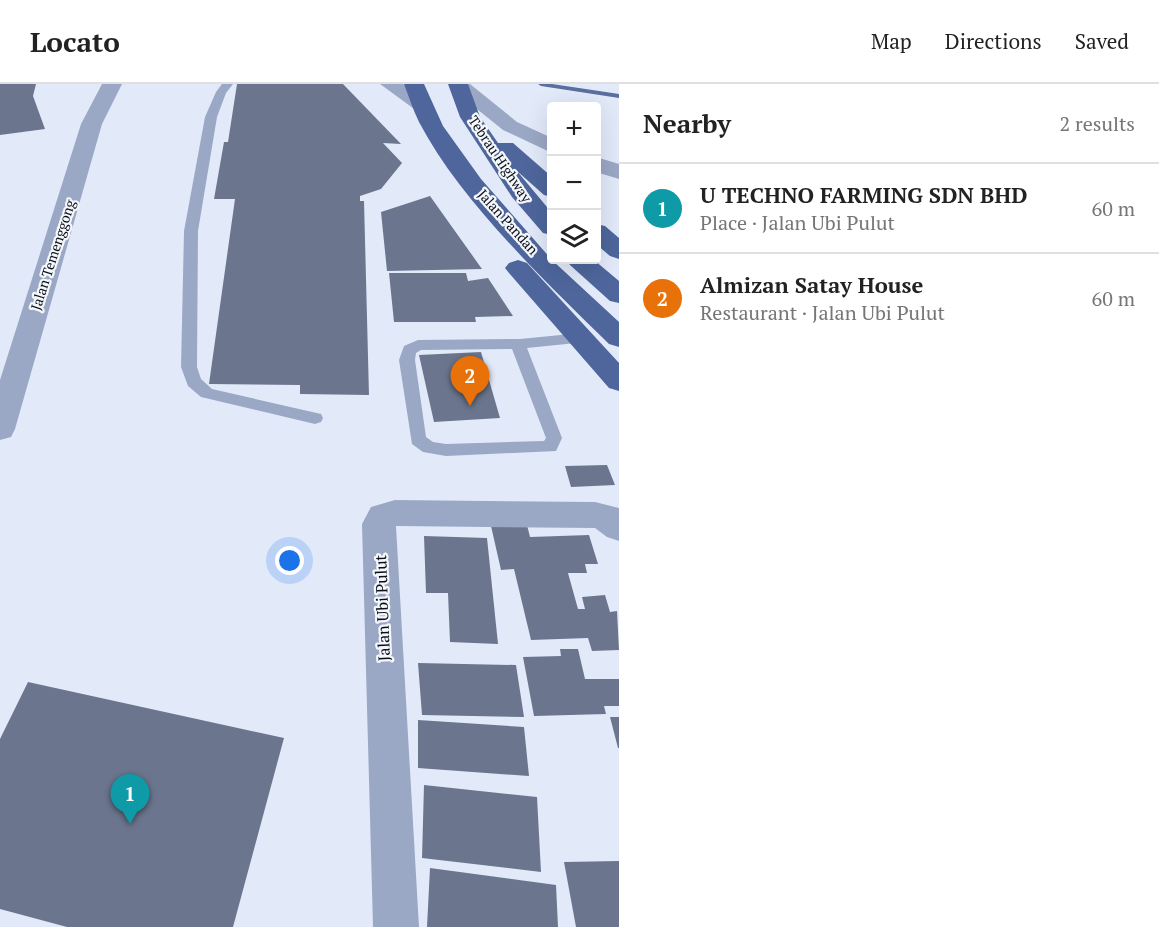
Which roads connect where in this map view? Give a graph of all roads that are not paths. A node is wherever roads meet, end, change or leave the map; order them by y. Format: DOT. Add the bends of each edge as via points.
graph roads {
  1 [pos="112,84"];
  2 [pos="228,84"];
  3 [pos="390,84"];
  4 [pos="414,84"];
  5 [pos="459,85"];
  6 [pos="427,115"];
  7 [pos="470,117"];
  8 [pos="547,144"];
  9 [pos="601,165"];
  10 [pos="619,172"];
  11 [pos="619,179"];
  12 [pos="601,182"];
  13 [pos="547,186"];
  14 [pos="547,222"];
  15 [pos="601,235"];
  16 [pos="619,251"];
  17 [pos="584,264"];
  18 [pos="619,295"];
  19 [pos="581,338"];
  20 [pos="619,338"];
  21 [pos="518,344"];
  22 [pos="619,381"];
  23 [pos="315,418"];
  24 [pos="0,429"];
  25 [pos="614,523"];
  26 [pos="396,927"];
  1 -- 24 [label="street, Jalan Temenggong" via="98,104 84,145"];
  2 -- 23 [label="lane" via="211,117 191,231 189,367 194,382 207,393"];
  3 -- 6 [label="street"];
  4 -- 6 [label="highway"];
  5 -- 7 [label="highway, Tebrau Highway"];
  5 -- 8 [label="street" via="510,126"];
  6 -- 19 [label="highway" via="446,166 476,212 518,268"];
  6 -- 20 [label="highway, Jalan Pandan" via="484,198"];
  7 -- 13 [label="highway"];
  7 -- 14 [label="highway, Tebrau Highway" via="520,192"];
  9 -- 10 [label="street"];
  11 -- 12 [label="street"];
  15 -- 16 [label="highway"];
  17 -- 18 [label="highway"];
  19 -- 21 [label="lane"];
  19 -- 22 [label="highway"];
  21 -- 21 [label="lane" via="554,438 550,447 446,450 429,448 418,440 409,350 418,345"];
  25 -- 26 [label="street, Jalan Ubi Pulut" via="595,515 383,516 379,525"];
}
